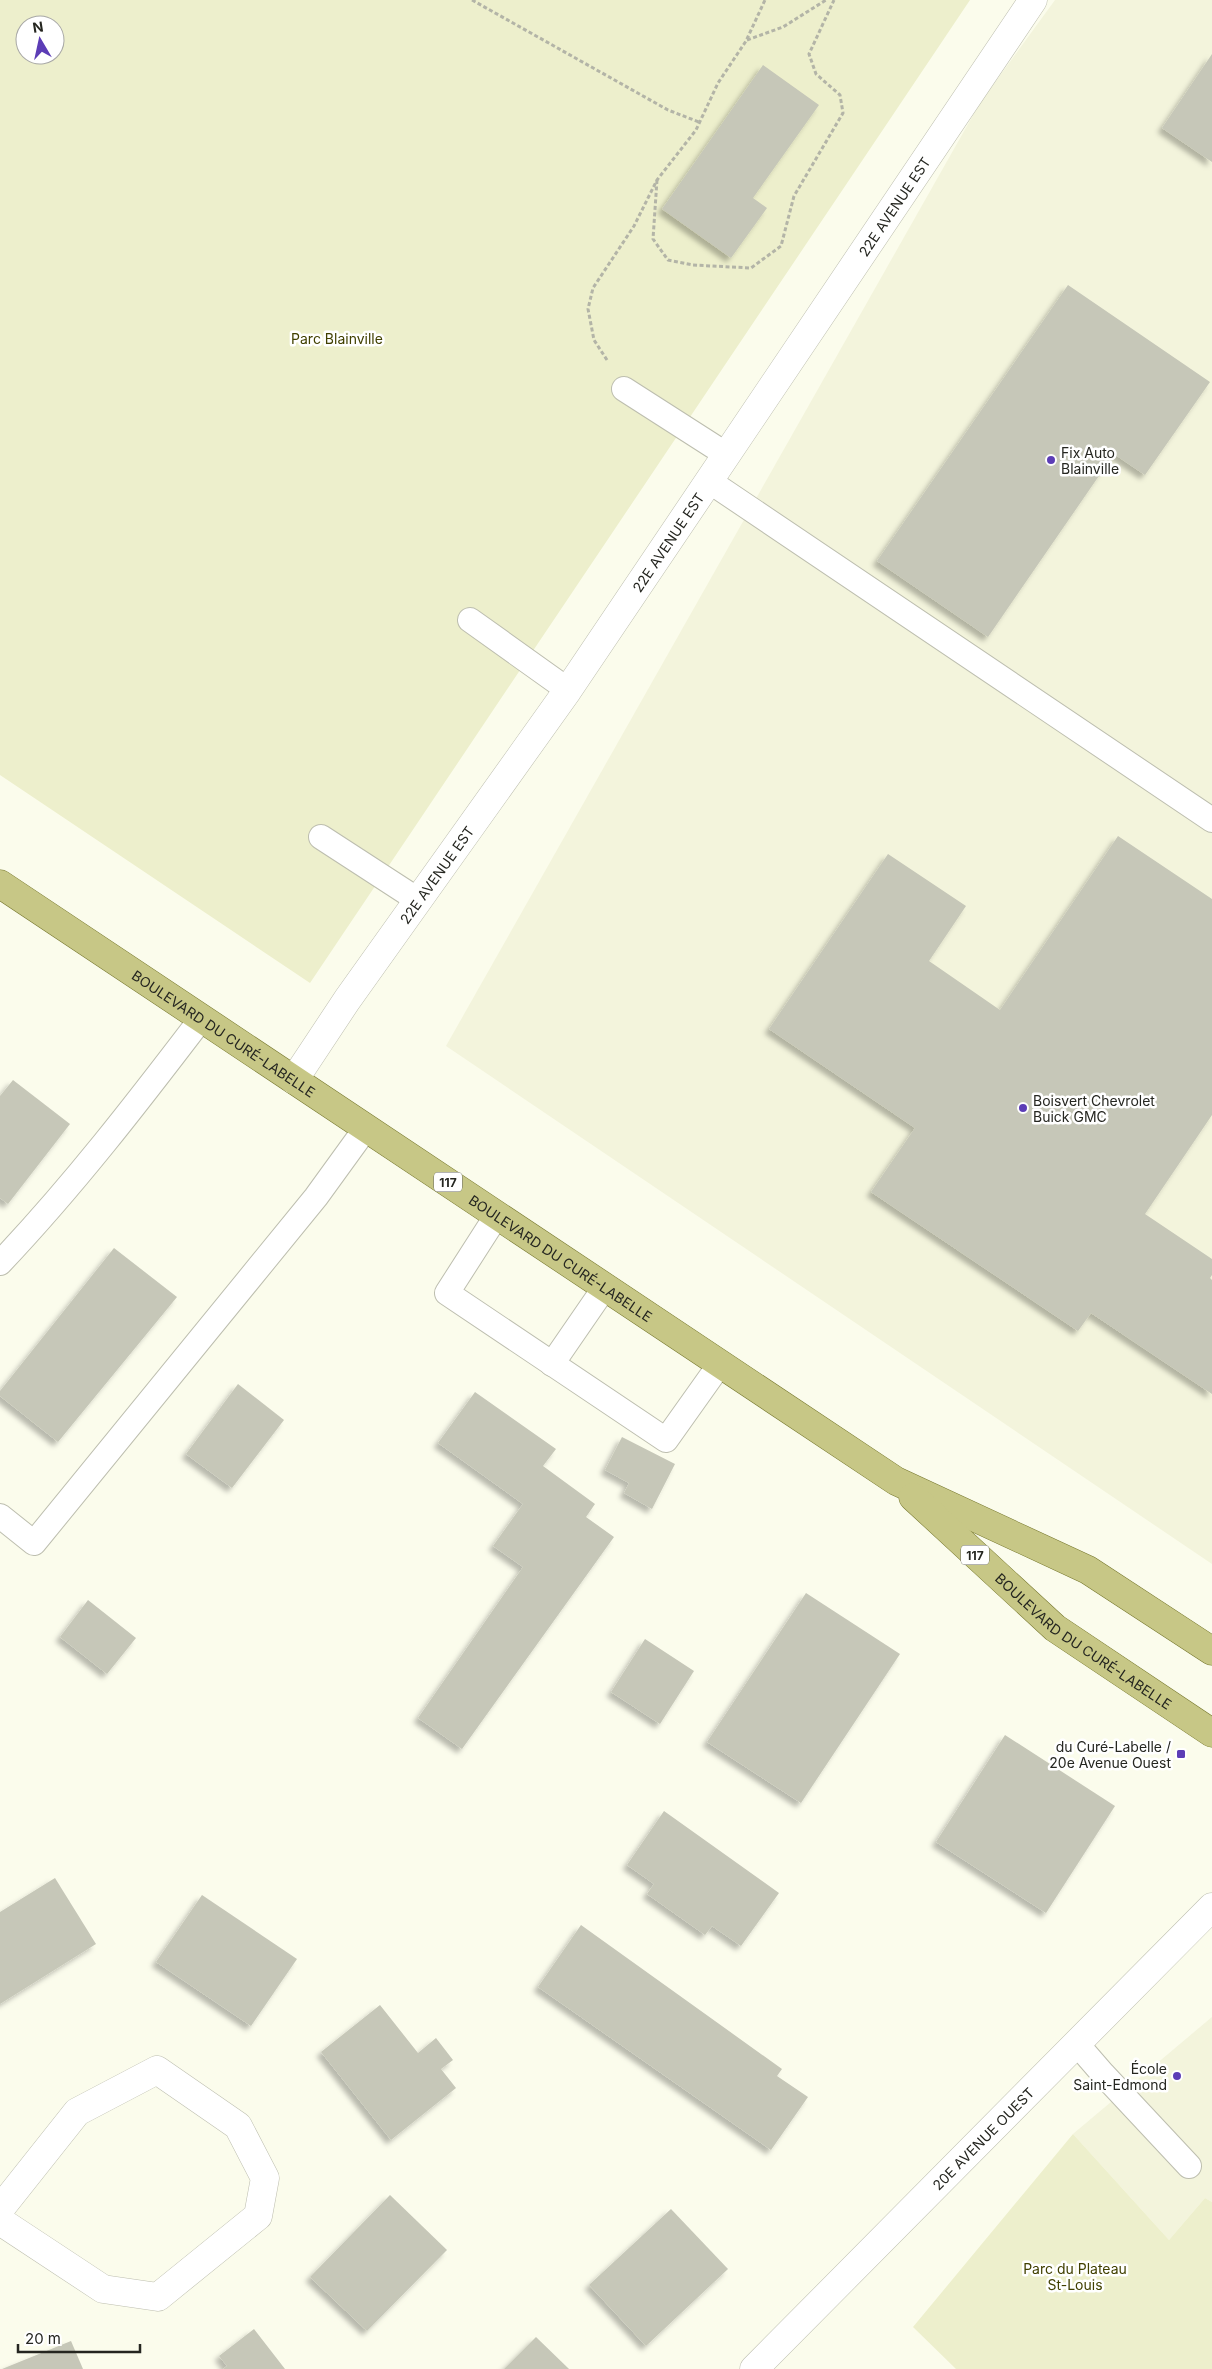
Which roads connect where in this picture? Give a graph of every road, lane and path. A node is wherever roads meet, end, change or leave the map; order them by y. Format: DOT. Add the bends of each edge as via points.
graph roads {
  1 [pos="472,0"];
  2 [pos="764,0"];
  3 [pos="826,0"];
  4 [pos="834,0"];
  5 [pos="1033,0"];
  6 [pos="746,41"];
  7 [pos="699,122"];
  8 [pos="657,180"];
  9 [pos="624,388"];
  10 [pos="727,454"];
  11 [pos="708,482"];
  12 [pos="470,620"];
  13 [pos="568,690"];
  14 [pos="1212,820"];
  15 [pos="322,837"];
  16 [pos="0,884"];
  17 [pos="418,900"];
  18 [pos="201,1019"];
  19 [pos="294,1080"];
  20 [pos="366,1128"];
  21 [pos="497,1215"];
  22 [pos="0,1263"];
  23 [pos="605,1287"];
  24 [pos="552,1364"];
  25 [pos="720,1364"];
  26 [pos="896,1481"];
  27 [pos="0,1516"];
  28 [pos="1212,1651"];
  29 [pos="1212,1733"];
  30 [pos="1212,1907"];
  31 [pos="1077,2044"];
  32 [pos="1189,2166"];
  33 [pos="0,2209"];
  34 [pos="0,2221"];
  35 [pos="754,2369"];
  1 -- 7 [label="path" via="668,110"];
  2 -- 6 [label="path"];
  3 -- 6 [label="path" via="783,27"];
  4 -- 8 [label="path" via="809,54 816,74 840,95 843,113 794,196 780,246 751,268 693,265 668,260 653,239"];
  5 -- 10 [label="street, 22E AVENUE EST"];
  6 -- 7 [label="path" via="718,83"];
  7 -- 8 [label="path"];
  8 -- 9 [label="path" via="634,226 593,288 588,309 594,340"];
  9 -- 10 [label="lane"];
  10 -- 11 [label="street, 22E AVENUE EST"];
  11 -- 13 [label="street, 22E AVENUE EST"];
  11 -- 14 [label="lane"];
  12 -- 13 [label="lane"];
  13 -- 17 [label="street, 22E AVENUE EST"];
  15 -- 17 [label="lane"];
  16 -- 18 [label="main road, BOULEVARD DU CURÉ-LABELLE / 117"];
  17 -- 19 [label="street, 22E AVENUE EST"];
  18 -- 19 [label="main road, BOULEVARD DU CURÉ-LABELLE / 117"];
  18 -- 22 [label="lane" via="133,1109"];
  19 -- 20 [label="main road, BOULEVARD DU CURÉ-LABELLE / 117"];
  20 -- 21 [label="main road, BOULEVARD DU CURÉ-LABELLE / 117"];
  20 -- 27 [label="lane" via="316,1197 34,1543"];
  21 -- 23 [label="main road, BOULEVARD DU CURÉ-LABELLE / 117"];
  21 -- 24 [label="lane" via="447,1293"];
  23 -- 24 [label="lane"];
  23 -- 25 [label="main road, BOULEVARD DU CURÉ-LABELLE / 117"];
  24 -- 25 [label="lane" via="666,1440"];
  25 -- 26 [label="main road, BOULEVARD DU CURÉ-LABELLE / 117"];
  26 -- 28 [label="main road, BOULEVARD DU CURÉ-LABELLE / 117" via="1088,1570"];
  26 -- 29 [label="main road, BOULEVARD DU CURÉ-LABELLE / 117" via="1055,1628"];
  30 -- 31 [label="street, 20E AVENUE OUEST"];
  31 -- 32 [label="lane"];
  31 -- 35 [label="street, 20E AVENUE OUEST"];
  33 -- 34 [label="street" via="77,2112 156,2070 238,2126 264,2178 258,2216 158,2297 103,2289"];
}
